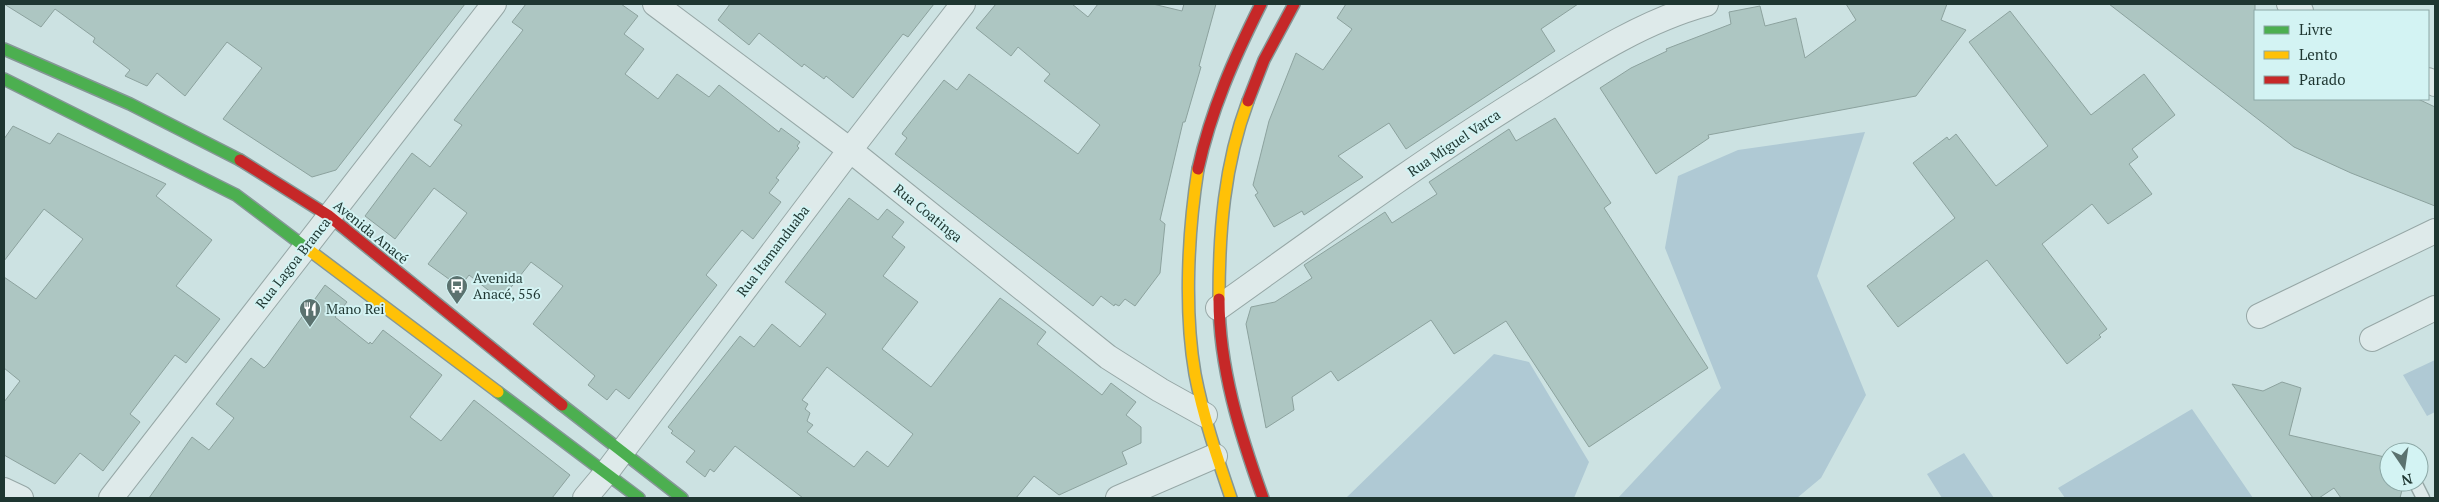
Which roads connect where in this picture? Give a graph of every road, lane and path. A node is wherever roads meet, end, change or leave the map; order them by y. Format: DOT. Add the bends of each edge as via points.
graph roads {
  1 [pos="494,4"];
  2 [pos="656,4"];
  3 [pos="963,4"];
  4 [pos="1261,4"];
  5 [pos="1294,4"];
  6 [pos="1706,4"];
  7 [pos="4,49"];
  8 [pos="4,79"];
  9 [pos="850,150"];
  10 [pos="329,216"];
  11 [pos="2435,231"];
  12 [pos="306,246"];
  13 [pos="1218,308"];
  14 [pos="2435,308"];
  15 [pos="2259,316"];
  16 [pos="2372,339"];
  17 [pos="1205,415"];
  18 [pos="620,452"];
  19 [pos="1215,456"];
  20 [pos="606,473"];
  21 [pos="4,490"];
  22 [pos="21,498"];
  23 [pos="111,498"];
  24 [pos="584,498"];
  25 [pos="640,498"];
  26 [pos="682,498"];
  27 [pos="1118,498"];
  28 [pos="1231,498"];
  29 [pos="1263,498"];
  1 -- 10 [label="street, Rua Lagoa Branca"];
  2 -- 9 [label="street, Rua Coatinga"];
  3 -- 9 [label="street, Rua Itamanduaba"];
  4 -- 17 [label="street" via="1230,68 1212,115 1197,175 1190,237 1189,295 1196,377"];
  5 -- 13 [label="street" via="1254,79 1231,156 1220,240"];
  6 -- 13 [label="street, Rua Miguel Varca" via="1662,19 1586,58 1460,136"];
  7 -- 10 [label="street, Avenida Anacé" via="147,111 225,150"];
  8 -- 12 [label="street" via="236,195"];
  9 -- 17 [label="street, Rua Coatinga" via="1108,357"];
  9 -- 18 [label="street, Rua Itamanduaba"];
  10 -- 12 [label="street, Rua Lagoa Branca"];
  10 -- 18 [label="street, Avenida Anacé"];
  11 -- 15 [label="street"];
  12 -- 20 [label="street"];
  12 -- 23 [label="street, Rua Lagoa Branca"];
  13 -- 29 [label="street" via="1232,401 1248,462"];
  14 -- 16 [label="street"];
  17 -- 19 [label="street"];
  18 -- 20 [label="street, Rua Itamanduaba"];
  18 -- 26 [label="street, Avenida Anacé"];
  19 -- 27 [label="street"];
  19 -- 28 [label="street"];
  20 -- 24 [label="street, Rua Itamanduaba"];
  20 -- 25 [label="street"];
  21 -- 22 [label="street"];
}
